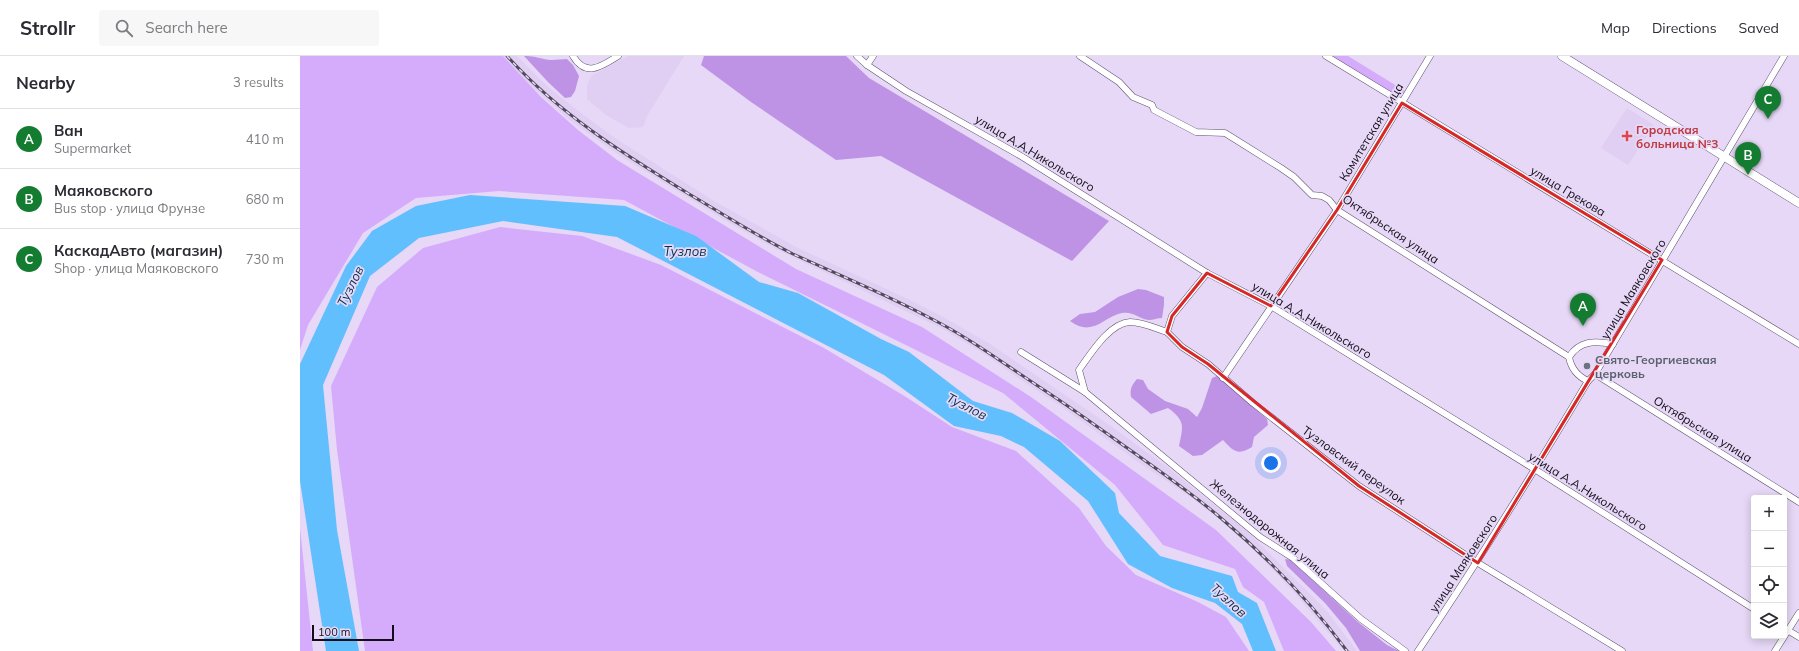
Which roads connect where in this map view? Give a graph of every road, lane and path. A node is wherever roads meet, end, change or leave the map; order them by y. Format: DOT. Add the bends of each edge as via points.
graph roads {
  1 [pos="573,56"];
  2 [pos="618,56"];
  3 [pos="857,56"];
  4 [pos="873,56"];
  5 [pos="1080,56"];
  6 [pos="1326,56"];
  7 [pos="1430,56"];
  8 [pos="1562,56"];
  9 [pos="1784,56"];
  10 [pos="868,65"];
  11 [pos="1402,103"];
  12 [pos="1725,157"];
  13 [pos="1799,203"];
  14 [pos="1337,210"];
  15 [pos="1662,260"];
  16 [pos="1207,274"];
  17 [pos="1271,306"];
  18 [pos="1166,332"];
  19 [pos="1613,344"];
  20 [pos="1799,344"];
  21 [pos="1021,352"];
  22 [pos="1569,357"];
  23 [pos="1595,374"];
  24 [pos="1223,378"];
  25 [pos="1588,380"];
  26 [pos="1085,392"];
  27 [pos="1536,470"];
  28 [pos="1799,502"];
  29 [pos="1478,563"];
  30 [pos="1751,607"];
  31 [pos="1799,613"];
  32 [pos="1787,628"];
  33 [pos="1787,630"];
  34 [pos="1799,637"];
  35 [pos="1781,639"];
  36 [pos="1406,651"];
  37 [pos="1418,651"];
  38 [pos="1622,651"];
  39 [pos="1775,651"];
  1 -- 2 [label="street" via="581,65 594,69"];
  3 -- 10 [label="street, улица А.А.Никольского"];
  4 -- 10 [label="street"];
  5 -- 14 [label="street, Октябрьская улица" via="1119,82 1133,97 1152,106 1154,110 1196,132 1225,133 1294,177 1312,194 1329,200"];
  6 -- 11 [label="street, улица Грекова"];
  7 -- 11 [label="street, Комитетская улица"];
  8 -- 12 [label="street"];
  9 -- 12 [label="street, улица Маяковского"];
  10 -- 16 [label="street, улица А.А.Никольского" via="906,91 1021,156"];
  11 -- 14 [label="street, Комитетская улица"];
  11 -- 15 [label="street, улица Грекова"];
  12 -- 13 [label="street"];
  12 -- 15 [label="street, улица Маяковского"];
  14 -- 17 [label="street, Комитетская улица"];
  14 -- 22 [label="street, Октябрьская улица"];
  15 -- 19 [label="street, улица Маяковского"];
  15 -- 20 [label="street, улица Грекова"];
  16 -- 17 [label="street, улица А.А.Никольского"];
  16 -- 18 [label="street" via="1172,316"];
  17 -- 24 [label="street, Комитетская улица"];
  17 -- 27 [label="street, улица А.А.Никольского"];
  18 -- 24 [label="street, Тузловский переулок"];
  18 -- 26 [label="street" via="1130,322 1114,327 1079,370"];
  19 -- 22 [label="street" via="1598,342 1581,345 1575,348"];
  19 -- 23 [label="street, улица Маяковского"];
  21 -- 26 [label="street, Железнодорожная улица"];
  22 -- 25 [label="street" via="1575,372"];
  23 -- 25 [label="street, улица Маяковского"];
  23 -- 28 [label="street, Октябрьская улица"];
  24 -- 29 [label="street, Тузловский переулок" via="1359,486"];
  25 -- 27 [label="street, улица Маяковского"];
  26 -- 36 [label="street, Железнодорожная улица" via="1260,537 1293,558 1361,619"];
  27 -- 29 [label="street, улица Маяковского"];
  27 -- 30 [label="street, улица А.А.Никольского"];
  29 -- 37 [label="street, улица Маяковского"];
  29 -- 38 [label="street, Тузловский переулок"];
  31 -- 32 [label="street"];
  33 -- 34 [label="street"];
  35 -- 39 [label="street"];
}
